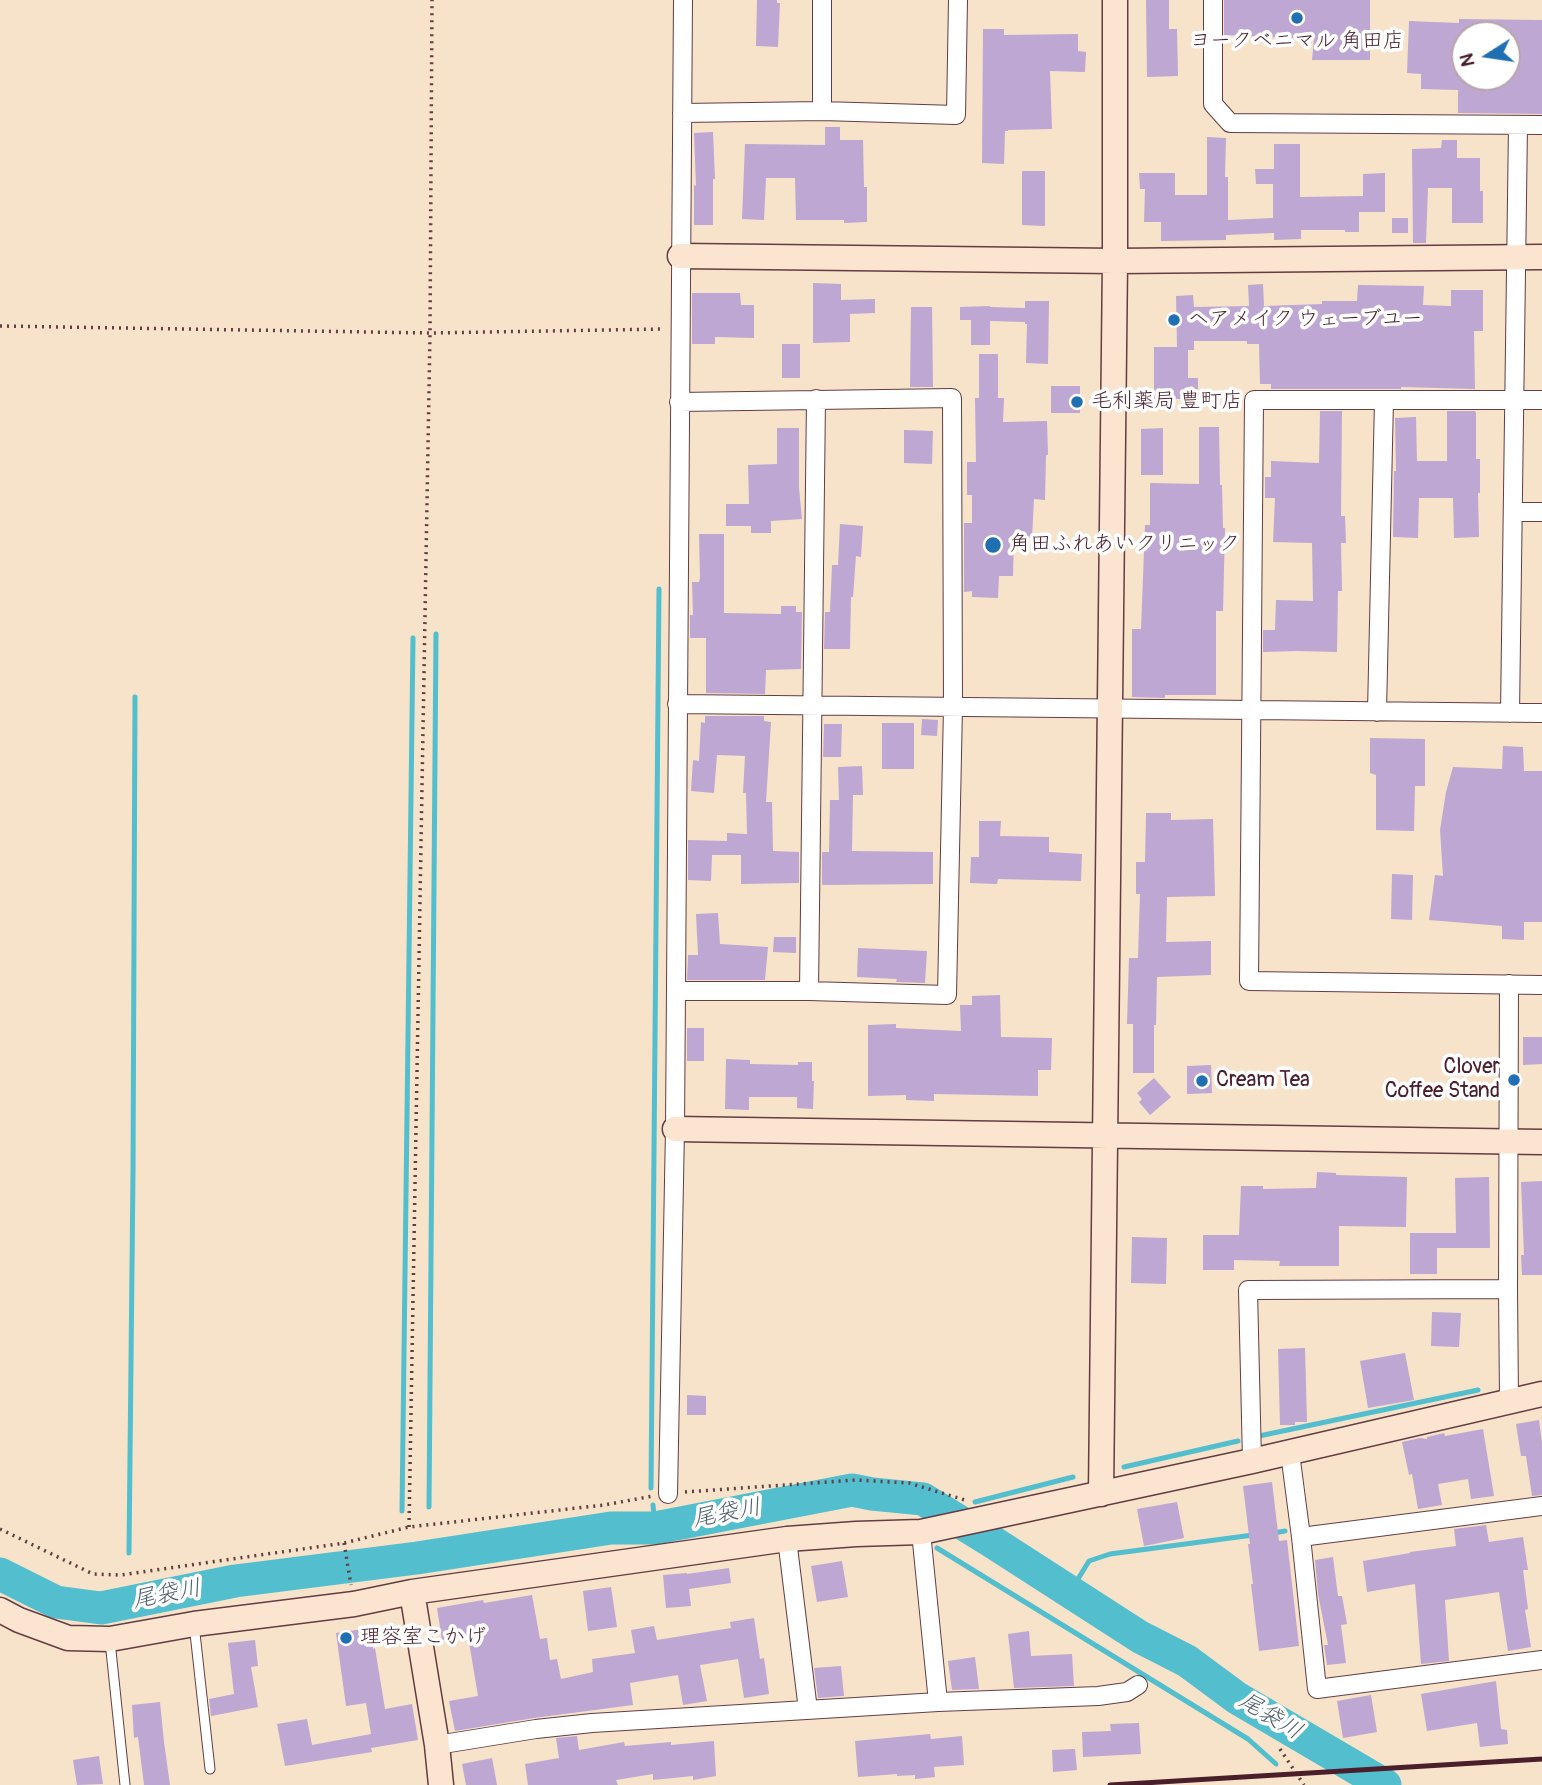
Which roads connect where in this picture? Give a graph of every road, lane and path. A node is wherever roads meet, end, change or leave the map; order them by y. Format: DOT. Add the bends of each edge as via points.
graph roads {
  1 [pos="432,0"];
  2 [pos="683,0"];
  3 [pos="822,0"];
  4 [pos="958,0"];
  5 [pos="1115,0"];
  6 [pos="1213,0"];
  7 [pos="822,111"];
  8 [pos="682,113"];
  9 [pos="1518,125"];
  10 [pos="1542,125"];
  11 [pos="680,256"];
  12 [pos="1516,257"];
  13 [pos="1542,257"];
  14 [pos="1115,261"];
  15 [pos="0,326"];
  16 [pos="680,328"];
  17 [pos="430,333"];
  18 [pos="816,399"];
  19 [pos="1384,400"];
  20 [pos="1514,400"];
  21 [pos="1542,400"];
  22 [pos="679,402"];
  23 [pos="1513,512"];
  24 [pos="1542,512"];
  25 [pos="677,705"];
  26 [pos="813,706"];
  27 [pos="953,707"];
  28 [pos="1109,709"];
  29 [pos="1251,710"];
  30 [pos="1377,712"];
  31 [pos="1510,713"];
  32 [pos="1542,713"];
  33 [pos="1509,984"];
  34 [pos="1542,985"];
  35 [pos="676,991"];
  36 [pos="809,991"];
  37 [pos="675,1129"];
  38 [pos="1104,1135"];
  39 [pos="1509,1141"];
  40 [pos="1542,1142"];
  41 [pos="1508,1289"];
  42 [pos="1542,1394"];
  43 [pos="1509,1401"];
  44 [pos="1290,1452"];
  45 [pos="1252,1461"];
  46 [pos="668,1494"];
  47 [pos="1101,1494"];
  48 [pos="1542,1506"];
  49 [pos="981,1519"];
  50 [pos="410,1527"];
  51 [pos="0,1529"];
  52 [pos="921,1532"];
  53 [pos="1301,1537"];
  54 [pos="787,1539"];
  55 [pos="344,1543"];
  56 [pos="352,1592"];
  57 [pos="412,1592"];
  58 [pos="0,1610"];
  59 [pos="194,1624"];
  60 [pos="110,1639"];
  61 [pos="1542,1660"];
  62 [pos="1138,1685"];
  63 [pos="938,1702"];
  64 [pos="808,1710"];
  65 [pos="437,1745"];
  66 [pos="1280,1749"];
  67 [pos="210,1769"];
  68 [pos="125,1785"];
  69 [pos="441,1785"];
  70 [pos="1304,1785"];
  1 -- 17 [label="path"];
  2 -- 8 [label="street"];
  3 -- 7 [label="street"];
  4 -- 7 [label="street" via="956,115"];
  5 -- 14 [label="street"];
  6 -- 9 [label="street" via="1213,104 1230,124"];
  7 -- 8 [label="street"];
  8 -- 11 [label="street"];
  9 -- 10 [label="street"];
  9 -- 12 [label="street"];
  11 -- 14 [label="street"];
  11 -- 16 [label="street"];
  12 -- 13 [label="street"];
  12 -- 14 [label="street"];
  12 -- 20 [label="street"];
  14 -- 28 [label="street"];
  15 -- 17 [label="path"];
  16 -- 17 [label="path"];
  16 -- 22 [label="street"];
  17 -- 50 [label="path"];
  18 -- 22 [label="street"];
  18 -- 26 [label="street"];
  18 -- 27 [label="street" via="952,398"];
  19 -- 20 [label="street"];
  19 -- 29 [label="street" via="1254,400"];
  19 -- 30 [label="street"];
  20 -- 21 [label="street"];
  20 -- 23 [label="street"];
  22 -- 25 [label="street"];
  23 -- 24 [label="street"];
  23 -- 31 [label="street"];
  25 -- 26 [label="street"];
  25 -- 35 [label="street"];
  26 -- 27 [label="street"];
  26 -- 36 [label="street"];
  27 -- 28 [label="street"];
  27 -- 36 [label="street" via="947,995"];
  28 -- 29 [label="street"];
  28 -- 38 [label="street"];
  29 -- 30 [label="street"];
  29 -- 33 [label="street" via="1249,981"];
  30 -- 31 [label="street"];
  31 -- 32 [label="street"];
  33 -- 34 [label="street"];
  33 -- 39 [label="street"];
  35 -- 36 [label="street"];
  35 -- 37 [label="street"];
  37 -- 38 [label="street"];
  37 -- 46 [label="street"];
  38 -- 39 [label="street"];
  38 -- 47 [label="street"];
  39 -- 40 [label="street"];
  39 -- 41 [label="street"];
  41 -- 43 [label="street"];
  41 -- 45 [label="street" via="1248,1290"];
  42 -- 43 [label="street"];
  43 -- 44 [label="street"];
  44 -- 45 [label="street"];
  44 -- 53 [label="street"];
  45 -- 47 [label="street"];
  46 -- 49 [label="path" via="856,1480 909,1483 965,1500"];
  46 -- 50 [label="path"];
  47 -- 49 [label="street"];
  48 -- 53 [label="street"];
  49 -- 52 [label="street"];
  50 -- 55 [label="path"];
  51 -- 55 [label="path" via="93,1574"];
  52 -- 54 [label="street"];
  52 -- 63 [label="street"];
  53 -- 61 [label="street" via="1317,1689"];
  54 -- 57 [label="street"];
  54 -- 64 [label="street"];
  55 -- 56 [label="path"];
  57 -- 59 [label="street"];
  57 -- 65 [label="street"];
  58 -- 60 [label="street" via="68,1638"];
  59 -- 60 [label="street"];
  59 -- 67 [label="lane"];
  60 -- 68 [label="lane"];
  62 -- 63 [label="street" via="1127,1692 1098,1696"];
  63 -- 64 [label="street"];
  64 -- 65 [label="street" via="581,1724"];
  65 -- 69 [label="street"];
  66 -- 70 [label="path"];
}
